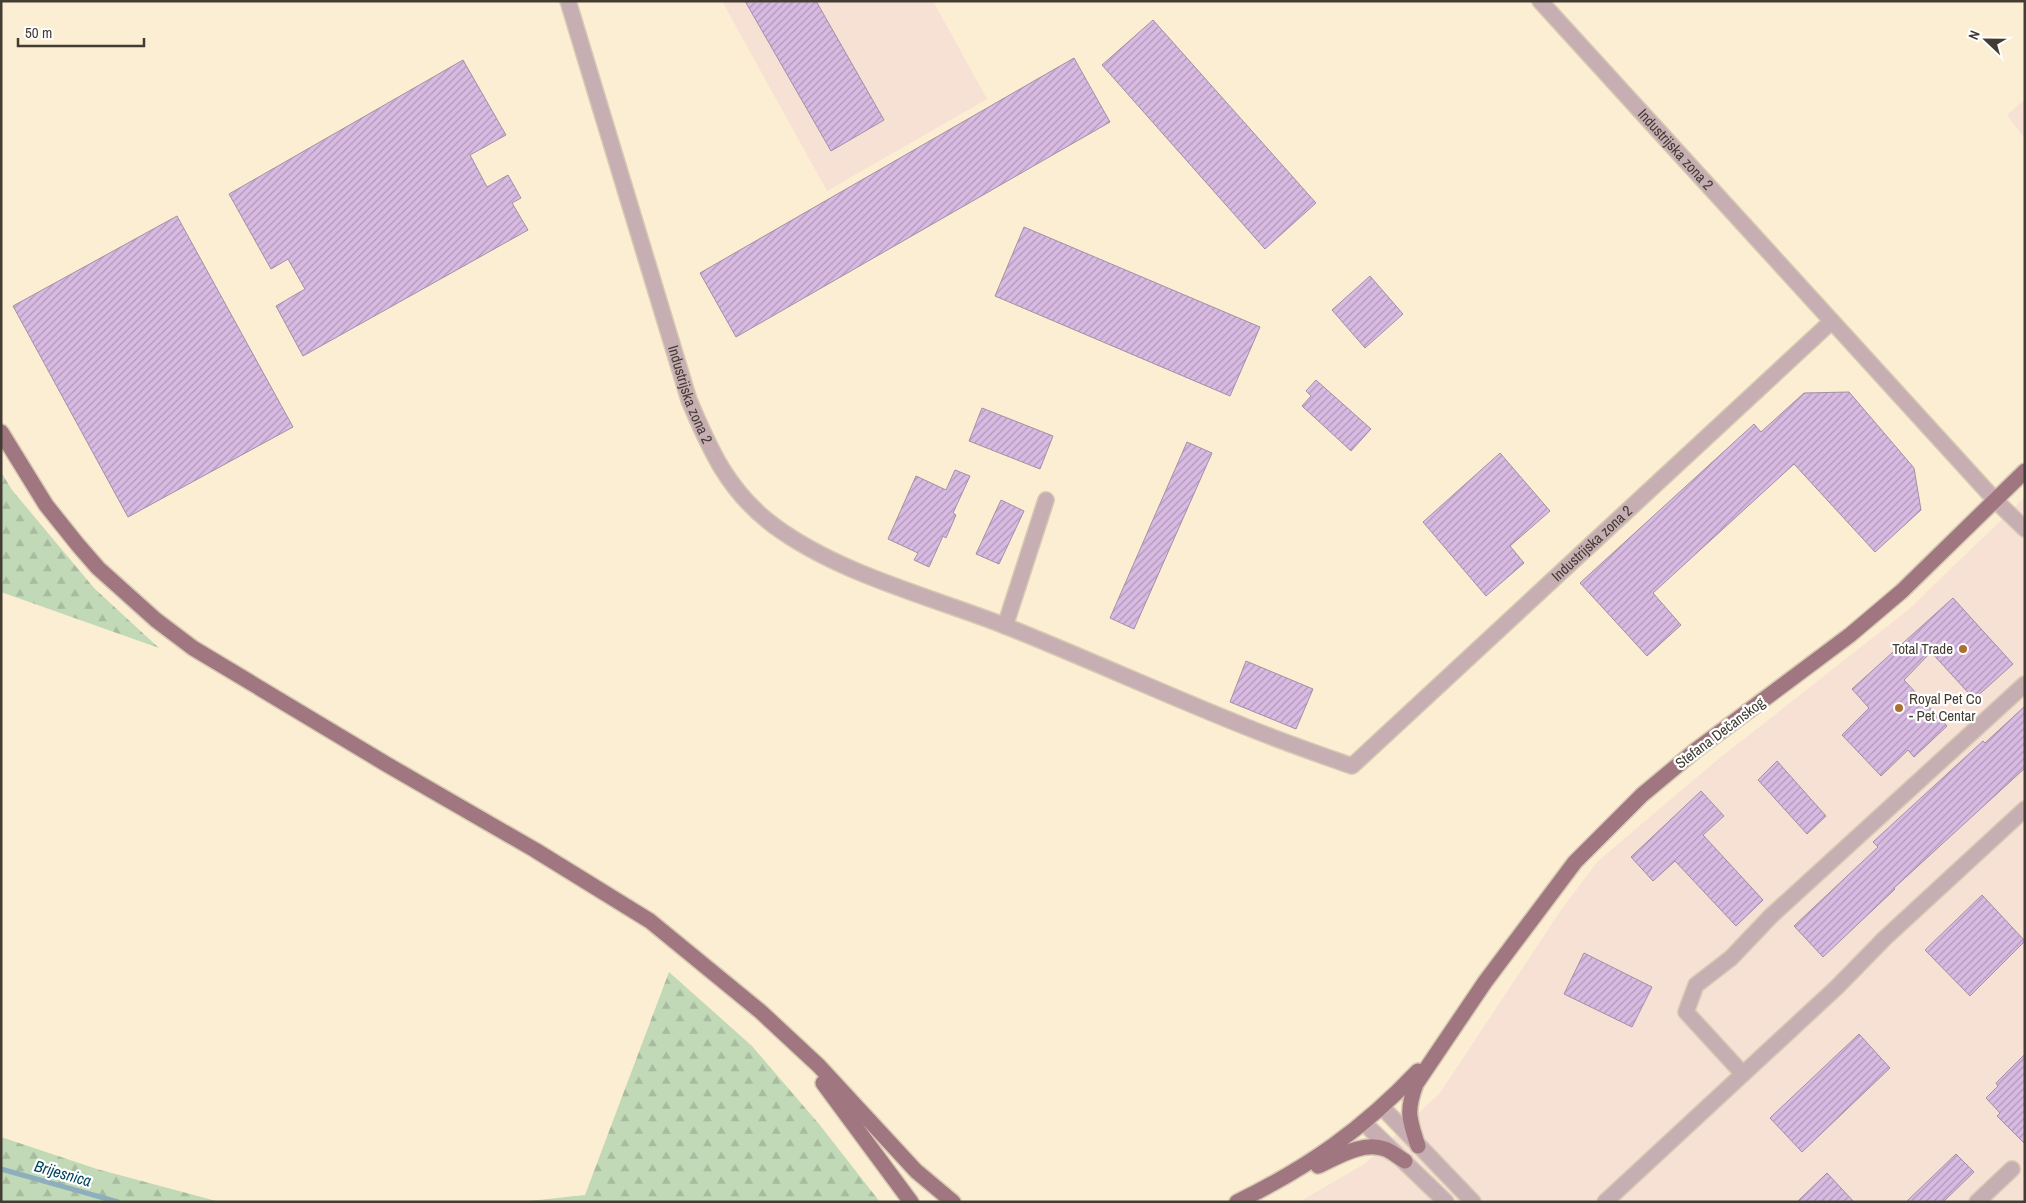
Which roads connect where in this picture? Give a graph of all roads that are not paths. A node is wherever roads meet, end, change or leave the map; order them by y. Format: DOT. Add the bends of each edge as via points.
graph roads {
  1 [pos="568,1"];
  2 [pos="1540,1"];
  3 [pos="1832,321"];
  4 [pos="1,432"];
  5 [pos="2025,471"];
  6 [pos="1046,500"];
  7 [pos="1995,500"];
  8 [pos="2025,529"];
  9 [pos="1005,626"];
  10 [pos="2025,684"];
  11 [pos="2025,809"];
  12 [pos="1452,1029"];
  13 [pos="792,1042"];
  14 [pos="1743,1074"];
  15 [pos="1383,1108"];
  16 [pos="1364,1123"];
  17 [pos="1418,1146"];
  18 [pos="1405,1161"];
  19 [pos="2012,1169"];
  20 [pos="1268,1186"];
  21 [pos="1237,1201"];
  22 [pos="911,1202"];
  23 [pos="953,1202"];
  24 [pos="1446,1202"];
  25 [pos="1473,1202"];
  26 [pos="1605,1202"];
  27 [pos="1977,1202"];
  1 -- 9 [label="street, Industrijska zona 2" via="689,400 710,451 737,492 772,524 809,548 875,578"];
  2 -- 3 [label="street, Industrijska zona 2"];
  3 -- 7 [label="street, Industrijska zona 2"];
  3 -- 9 [label="street, Industrijska zona 2" via="1352,766 1250,729"];
  4 -- 13 [label="main road" via="46,505 78,545 98,568 156,620 209,657 650,922 761,1012"];
  5 -- 7 [label="main road, Stefana Dečanskog"];
  6 -- 9 [label="street"];
  7 -- 8 [label="street, Industrijska zona 2"];
  7 -- 12 [label="main road, Stefana Dečanskog" via="1850,635 1696,750 1642,795 1575,862"];
  10 -- 14 [label="street" via="1771,916 1731,958 1696,985 1686,1012"];
  11 -- 14 [label="street"];
  12 -- 15 [label="main road"];
  12 -- 17 [label="main road" via="1416,1084 1409,1104 1408,1118"];
  13 -- 22 [label="main road"];
  13 -- 23 [label="main road" via="819,1066 916,1171"];
  14 -- 26 [label="street"];
  15 -- 16 [label="main road"];
  15 -- 17 [label="street"];
  16 -- 18 [label="street"];
  16 -- 20 [label="main road"];
  17 -- 25 [label="street"];
  18 -- 20 [label="main road" via="1385,1149 1372,1146 1358,1148 1303,1174"];
  18 -- 24 [label="street"];
  19 -- 27 [label="street"];
  20 -- 21 [label="main road"];
}
